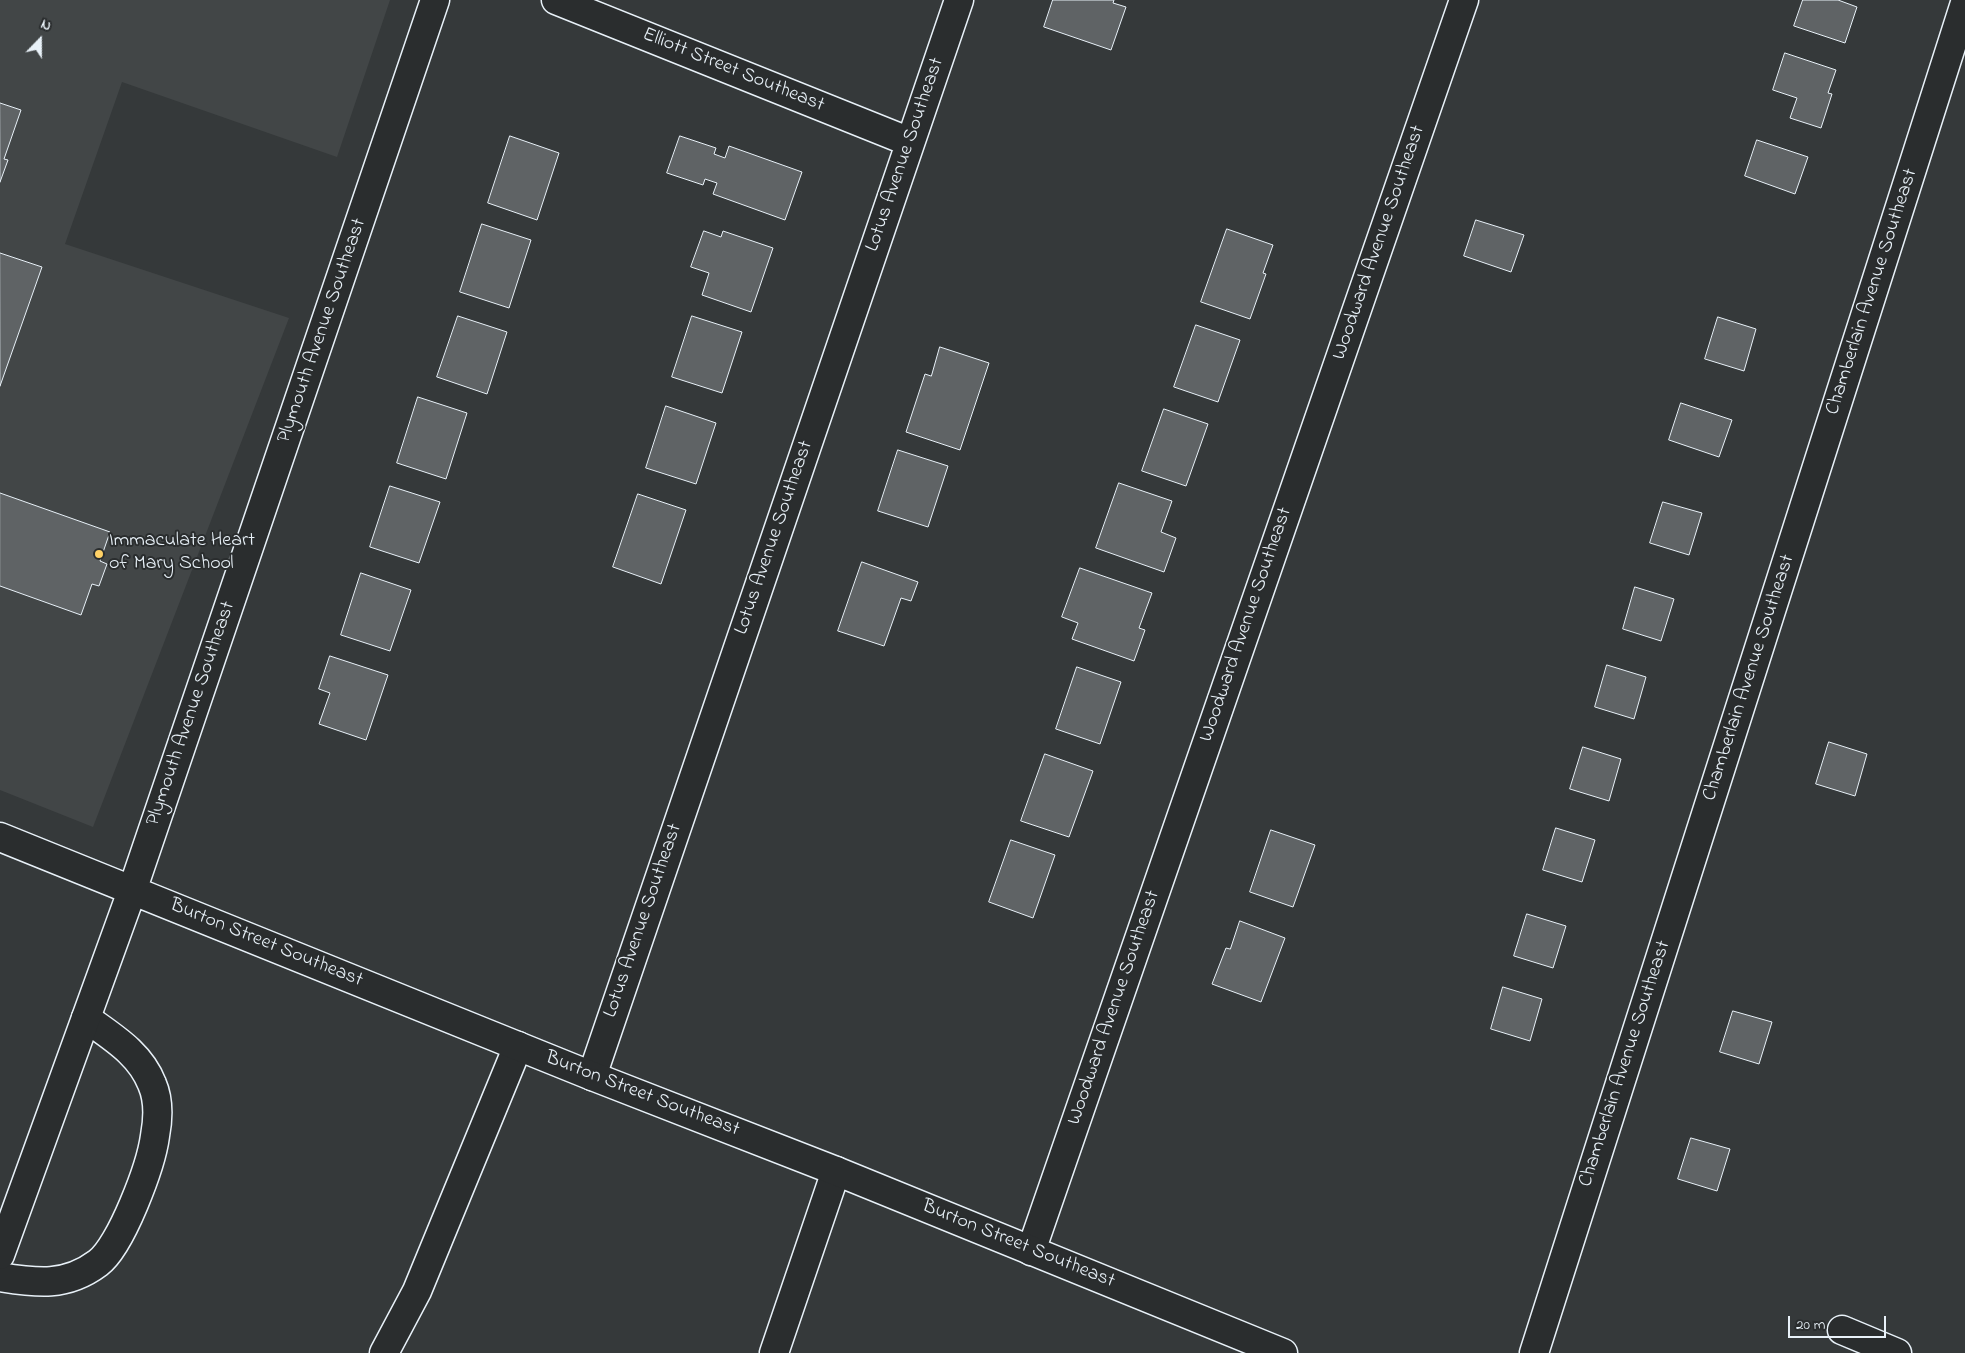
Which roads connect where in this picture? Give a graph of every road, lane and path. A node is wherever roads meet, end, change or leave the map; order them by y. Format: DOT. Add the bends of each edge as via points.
graph roads {
  1 [pos="436,0"];
  2 [pos="556,0"];
  3 [pos="959,0"];
  4 [pos="1464,0"];
  5 [pos="1965,3"];
  6 [pos="910,142"];
  7 [pos="0,836"];
  8 [pos="132,891"];
  9 [pos="86,1018"];
  10 [pos="518,1046"];
  11 [pos="592,1076"];
  12 [pos="836,1171"];
  13 [pos="1031,1251"];
  14 [pos="0,1255"];
  15 [pos="0,1277"];
  16 [pos="1842,1330"];
  17 [pos="384,1353"];
  18 [pos="774,1353"];
  19 [pos="1283,1353"];
  20 [pos="1534,1353"];
  21 [pos="1897,1353"];
  1 -- 8 [label="street, Plymouth Avenue Southeast"];
  2 -- 6 [label="street, Elliott Street Southeast"];
  3 -- 6 [label="street, Lotus Avenue Southeast"];
  4 -- 13 [label="street, Woodward Avenue Southeast"];
  5 -- 20 [label="street, Chamberlain Avenue Southeast"];
  6 -- 11 [label="street, Lotus Avenue Southeast"];
  7 -- 8 [label="street, Burton Street Southeast"];
  8 -- 9 [label="street, Plymouth Avenue Southeast"];
  8 -- 10 [label="street, Burton Street Southeast"];
  9 -- 14 [label="street, Plymouth Avenue Southeast"];
  9 -- 15 [label="street" via="123,1045 143,1066 150,1079 156,1101 151,1154 133,1206 110,1250 98,1263 58,1282"];
  10 -- 11 [label="street, Burton Street Southeast"];
  10 -- 17 [label="street" via="417,1291"];
  11 -- 12 [label="street, Burton Street Southeast"];
  12 -- 13 [label="street, Burton Street Southeast"];
  12 -- 18 [label="street"];
  13 -- 19 [label="street, Burton Street Southeast"];
  16 -- 21 [label="street"];
}
